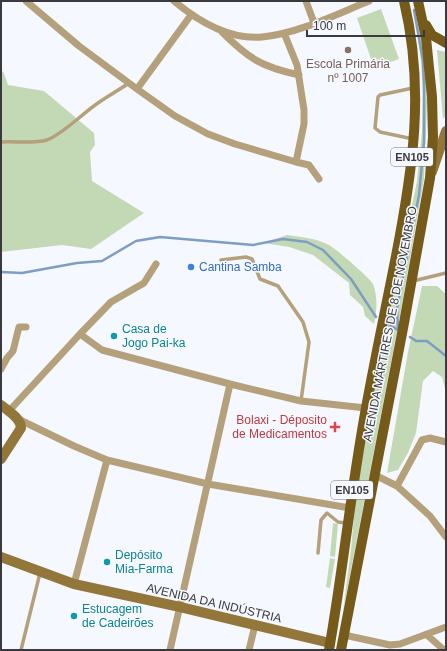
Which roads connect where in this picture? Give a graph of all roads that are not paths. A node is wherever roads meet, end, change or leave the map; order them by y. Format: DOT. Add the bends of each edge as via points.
graph roads {
  1 [pos="26,1"];
  2 [pos="174,1"];
  3 [pos="306,1"];
  4 [pos="369,1"];
  5 [pos="404,1"];
  6 [pos="418,1"];
  7 [pos="191,15"];
  8 [pos="422,19"];
  9 [pos="314,23"];
  10 [pos="221,31"];
  11 [pos="284,33"];
  12 [pos="446,42"];
  13 [pos="299,75"];
  14 [pos="129,83"];
  15 [pos="416,87"];
  16 [pos="137,89"];
  17 [pos="446,131"];
  18 [pos="414,139"];
  19 [pos="1,142"];
  20 [pos="443,149"];
  21 [pos="296,162"];
  22 [pos="430,178"];
  23 [pos="320,179"];
  24 [pos="221,260"];
  25 [pos="156,264"];
  26 [pos="446,273"];
  27 [pos="412,281"];
  28 [pos="26,327"];
  29 [pos="80,334"];
  30 [pos="1,369"];
  31 [pos="230,384"];
  32 [pos="301,401"];
  33 [pos="5,408"];
  34 [pos="366,408"];
  35 [pos="18,419"];
  36 [pos="446,442"];
  37 [pos="1,459"];
  38 [pos="107,460"];
  39 [pos="375,475"];
  40 [pos="208,484"];
  41 [pos="397,486"];
  42 [pos="328,504"];
  43 [pos="350,508"];
  44 [pos="327,513"];
  45 [pos="348,523"];
  46 [pos="446,537"];
  47 [pos="318,553"];
  48 [pos="1,557"];
  49 [pos="40,571"];
  50 [pos="74,584"];
  51 [pos="180,607"];
  52 [pos="255,625"];
  53 [pos="446,627"];
  54 [pos="427,634"];
  55 [pos="344,635"];
  56 [pos="329,647"];
  57 [pos="21,650"];
  58 [pos="170,650"];
  59 [pos="249,650"];
  60 [pos="341,650"];
  61 [pos="444,650"];
  1 -- 14 [label="street" via="79,46"];
  2 -- 7 [label="street"];
  3 -- 9 [label="street"];
  4 -- 9 [label="street"];
  5 -- 15 [label="main road, AVENIDA MÁRTIRES DE 8 DE NOVEMBRO / EN105" via="413,49"];
  6 -- 8 [label="main road, AVENIDA MÁRTIRES DE 8 DE NOVEMBRO / EN105"];
  7 -- 10 [label="street"];
  7 -- 16 [label="street"];
  8 -- 12 [label="main road" via="432,35"];
  8 -- 22 [label="main road, AVENIDA MÁRTIRES DE 8 DE NOVEMBRO / EN105" via="432,97"];
  9 -- 11 [label="street"];
  10 -- 11 [label="street" via="240,36 261,37"];
  10 -- 13 [label="street" via="257,62"];
  11 -- 13 [label="street"];
  13 -- 21 [label="street" via="304,124"];
  14 -- 16 [label="street"];
  14 -- 19 [label="lane" via="52,138 33,142"];
  15 -- 18 [label="main road, AVENIDA MÁRTIRES DE 8 DE NOVEMBRO / EN105"];
  15 -- 18 [label="lane" via="380,95 375,128 380,132"];
  16 -- 21 [label="street" via="174,116 208,134"];
  17 -- 20 [label="street"];
  18 -- 34 [label="main road, AVENIDA MÁRTIRES DE 8 DE NOVEMBRO / EN105" via="406,203"];
  20 -- 22 [label="street"];
  21 -- 23 [label="street" via="309,165"];
  22 -- 27 [label="main road, AVENIDA MÁRTIRES DE 8 DE NOVEMBRO / EN105"];
  24 -- 32 [label="lane" via="246,257 252,259 260,280 278,286 303,322 310,342"];
  25 -- 29 [label="street" via="144,283 111,302"];
  26 -- 27 [label="lane"];
  27 -- 39 [label="main road, AVENIDA MÁRTIRES DE 8 DE NOVEMBRO / EN105"];
  28 -- 30 [label="street" via="19,327 13,351"];
  29 -- 31 [label="street" via="102,350"];
  29 -- 33 [label="street"];
  31 -- 32 [label="street"];
  31 -- 40 [label="street"];
  32 -- 34 [label="street"];
  33 -- 35 [label="street"];
  34 -- 43 [label="main road, AVENIDA MÁRTIRES DE 8 DE NOVEMBRO / EN105"];
  35 -- 37 [label="street" via="21,428"];
  35 -- 38 [label="street"];
  36 -- 41 [label="street" via="430,438 422,440"];
  38 -- 40 [label="street"];
  38 -- 50 [label="street"];
  39 -- 41 [label="street"];
  39 -- 55 [label="main road, AVENIDA MÁRTIRES DE 8 DE NOVEMBRO / EN105"];
  40 -- 42 [label="street"];
  40 -- 51 [label="street"];
  41 -- 46 [label="street" via="430,516"];
  42 -- 43 [label="street"];
  42 -- 44 [label="lane"];
  43 -- 45 [label="main road, AVENIDA MÁRTIRES DE 8 DE NOVEMBRO / EN105"];
  44 -- 45 [label="lane" via="338,522"];
  44 -- 47 [label="lane" via="321,520"];
  45 -- 56 [label="main road, AVENIDA MÁRTIRES DE 8 DE NOVEMBRO / EN105"];
  48 -- 49 [label="street, AVENIDA DA INDÚSTRIA"];
  49 -- 50 [label="street, AVENIDA DA INDÚSTRIA"];
  49 -- 57 [label="lane"];
  50 -- 51 [label="street, AVENIDA DA INDÚSTRIA"];
  51 -- 52 [label="street, AVENIDA DA INDÚSTRIA"];
  51 -- 58 [label="street"];
  52 -- 56 [label="street, AVENIDA DA INDÚSTRIA"];
  52 -- 59 [label="street"];
  53 -- 54 [label="street"];
  54 -- 55 [label="street" via="390,645"];
  54 -- 61 [label="street"];
  55 -- 60 [label="main road, AVENIDA MÁRTIRES DE 8 DE NOVEMBRO / EN105"];
}
